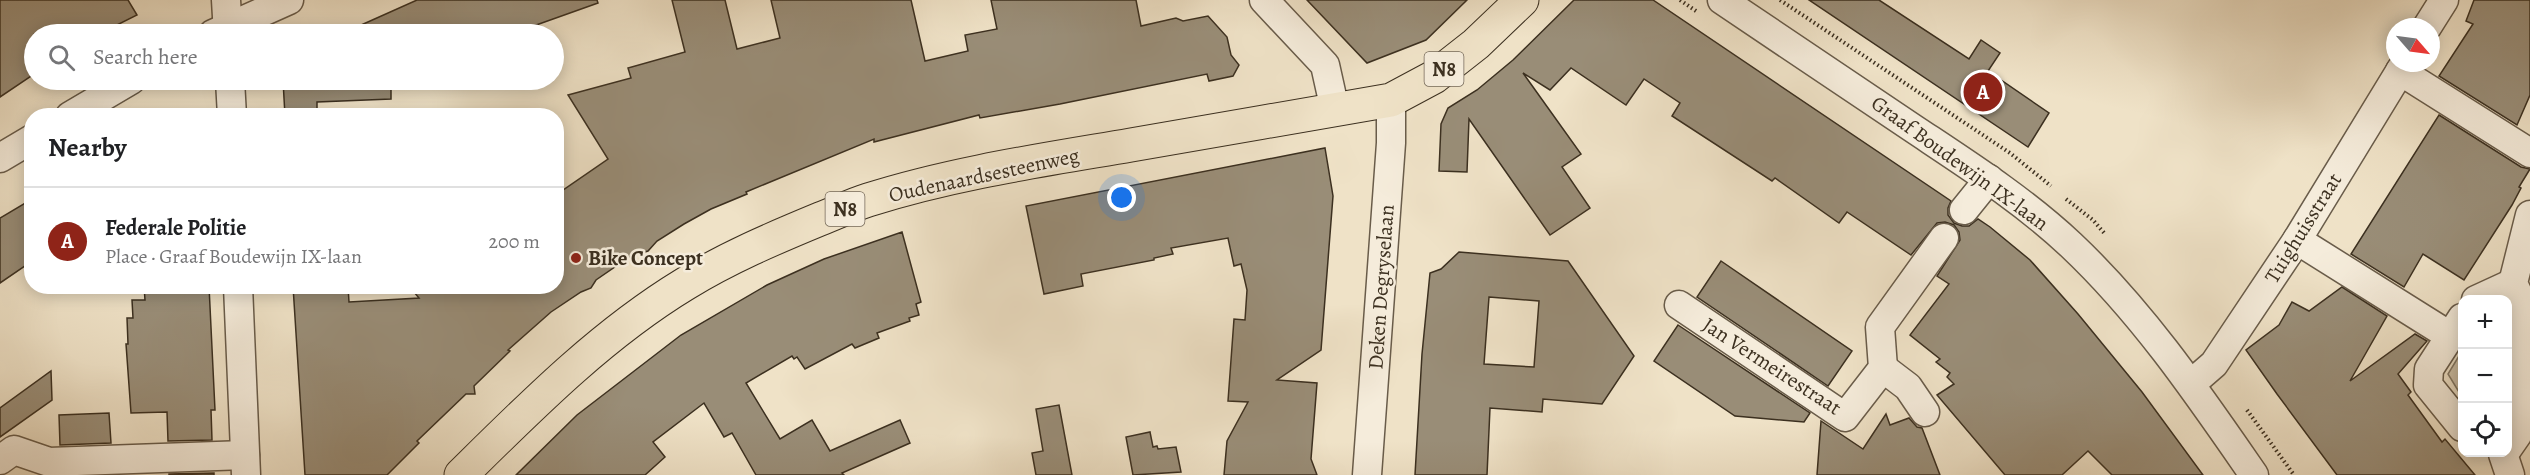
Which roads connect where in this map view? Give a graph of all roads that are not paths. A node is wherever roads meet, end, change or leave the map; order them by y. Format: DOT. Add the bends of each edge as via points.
graph roads {
  1 [pos="289,0"];
  2 [pos="1264,0"];
  3 [pos="1522,0"];
  4 [pos="1722,0"];
  5 [pos="2444,0"];
  6 [pos="2433,18"];
  7 [pos="224,24"];
  8 [pos="2400,72"];
  9 [pos="2410,72"];
  10 [pos="114,90"];
  11 [pos="231,90"];
  12 [pos="1391,100"];
  13 [pos="84,108"];
  14 [pos="232,108"];
  15 [pos="1335,110"];
  16 [pos="24,144"];
  17 [pos="2530,153"];
  18 [pos="0,158"];
  19 [pos="1989,178"];
  20 [pos="1964,210"];
  21 [pos="2530,216"];
  22 [pos="1944,238"];
  23 [pos="2297,240"];
  24 [pos="2513,284"];
  25 [pos="238,294"];
  26 [pos="2488,295"];
  27 [pos="1679,305"];
  28 [pos="2456,327"];
  29 [pos="1883,368"];
  30 [pos="2526,378"];
  31 [pos="2191,384"];
  32 [pos="1925,412"];
  33 [pos="2458,421"];
  34 [pos="2512,444"];
  35 [pos="0,460"];
  36 [pos="27,465"];
  37 [pos="246,465"];
  38 [pos="461,475"];
  39 [pos="1367,475"];
  40 [pos="2254,475"];
  1 -- 7 [label="street"];
  2 -- 15 [label="street" via="1325,66"];
  3 -- 12 [label="main road, Oudenaardsesteenweg / N8" via="1434,77"];
  4 -- 19 [label="street, Graaf Boudewijn IX-laan"];
  5 -- 6 [label="street"];
  8 -- 23 [label="street, Tuighuisstraat"];
  9 -- 17 [label="street"];
  10 -- 13 [label="street"];
  11 -- 14 [label="street"];
  12 -- 15 [label="main road, Oudenaardsesteenweg / N8"];
  12 -- 39 [label="street, Deken Degryselaan"];
  15 -- 38 [label="main road, Oudenaardsesteenweg / N8" via="934,182 866,200 796,228 728,260 644,312 580,363"];
  16 -- 18 [label="street"];
  19 -- 20 [label="street"];
  19 -- 31 [label="street, Graaf Boudewijn IX-laan" via="2071,245 2138,314"];
  21 -- 24 [label="street"];
  22 -- 29 [label="street" via="1880,327"];
  23 -- 28 [label="street"];
  23 -- 31 [label="street, Tuighuisstraat" via="2214,364"];
  24 -- 26 [label="street"];
  24 -- 30 [label="street" via="2524,307"];
  25 -- 37 [label="street"];
  27 -- 29 [label="street, Jan Vermeirestraat" via="1845,417"];
  28 -- 33 [label="street" via="2429,369 2428,385"];
  29 -- 32 [label="street" via="1908,387"];
  30 -- 34 [label="street" via="2517,435"];
  31 -- 40 [label="street, Graaf Boudewijn IX-laan"];
  35 -- 36 [label="street" via="14,450"];
  36 -- 37 [label="street"];
}
